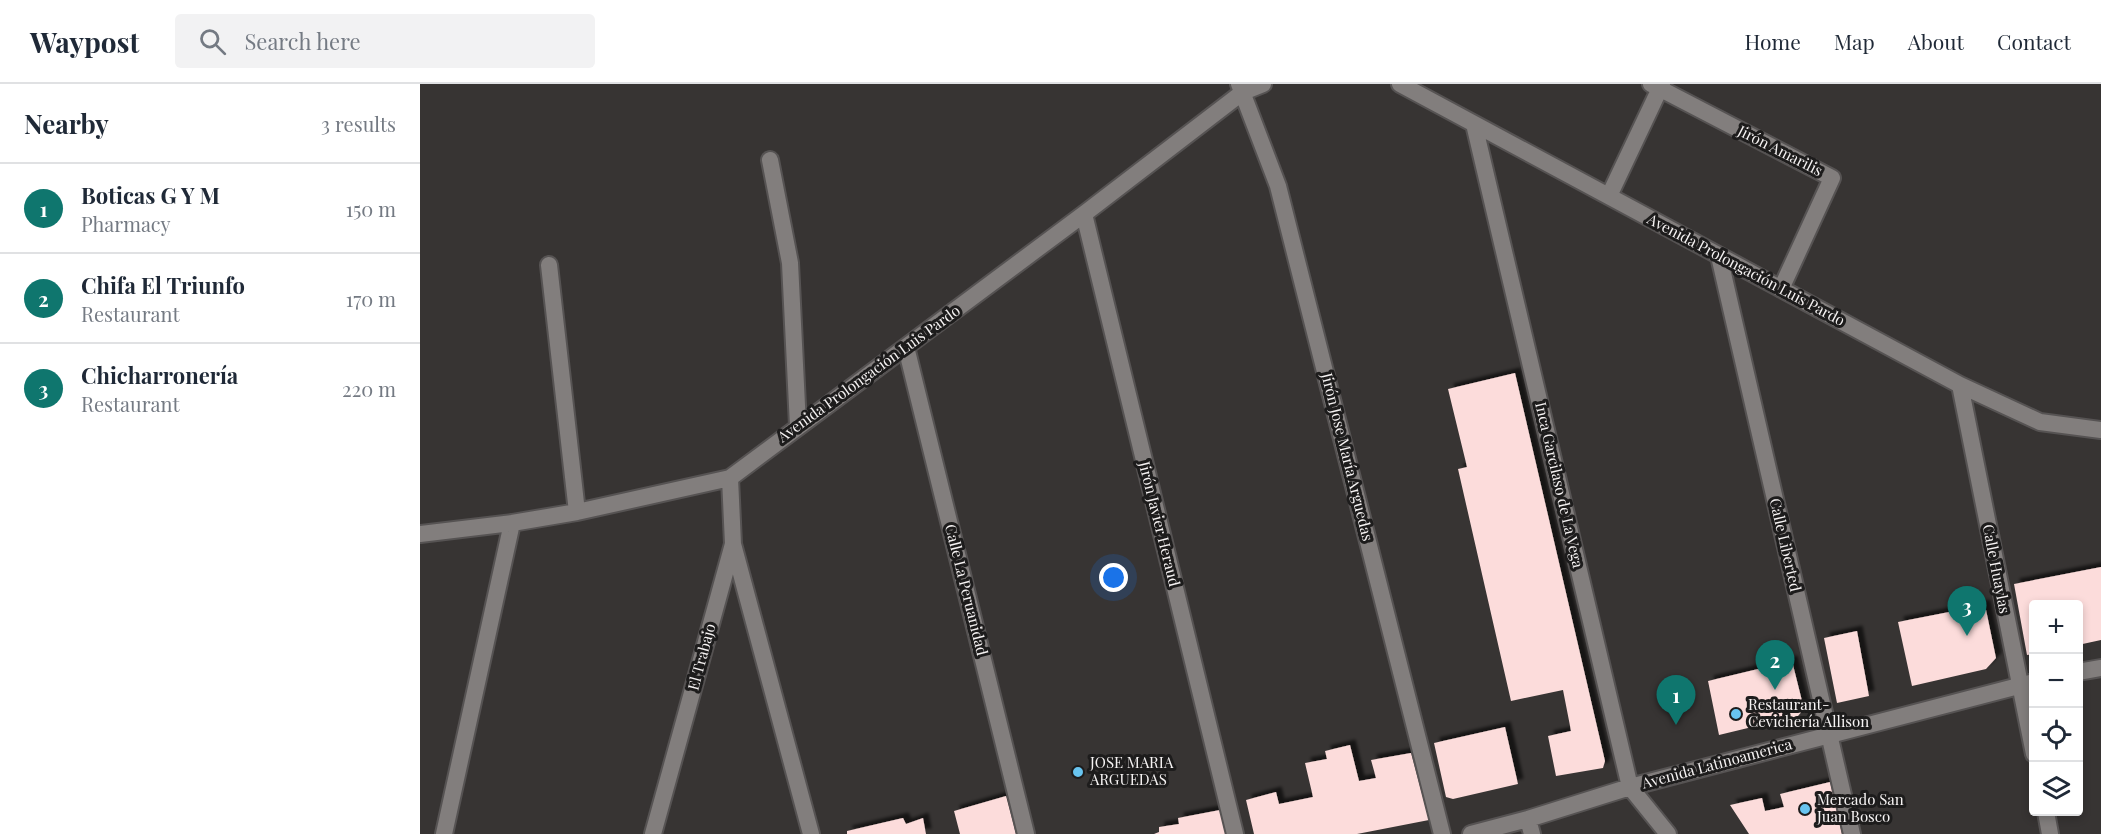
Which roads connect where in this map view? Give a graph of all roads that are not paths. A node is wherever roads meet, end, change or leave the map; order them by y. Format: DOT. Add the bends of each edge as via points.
graph roads {
  1 [pos="1263,84"];
  2 [pos="1400,84"];
  3 [pos="1657,86"];
  4 [pos="1241,88"];
  5 [pos="1474,124"];
  6 [pos="770,160"];
  7 [pos="1609,196"];
  8 [pos="1084,214"];
  9 [pos="1719,256"];
  10 [pos="549,265"];
  11 [pos="1781,289"];
  12 [pos="906,347"];
  13 [pos="1960,385"];
  14 [pos="798,426"];
  15 [pos="2101,430"];
  16 [pos="730,478"];
  17 [pos="577,512"];
  18 [pos="512,523"];
  19 [pos="420,534"];
  20 [pos="733,544"];
  21 [pos="2101,668"];
  22 [pos="2083,671"];
  23 [pos="2026,683"];
  24 [pos="2029,710"];
  25 [pos="1828,734"];
  26 [pos="1630,787"];
  27 [pos="2047,816"];
  28 [pos="1530,827"];
  29 [pos="444,834"];
  30 [pos="653,834"];
  31 [pos="811,834"];
  32 [pos="1026,834"];
  33 [pos="1235,834"];
  34 [pos="1442,834"];
  35 [pos="1471,834"];
  36 [pos="1668,834"];
  37 [pos="1852,834"];
  38 [pos="2050,834"];
  1 -- 4 [label="street, Avenida Prolongación Luis Pardo"];
  2 -- 5 [label="street, Avenida Prolongación Luis Pardo"];
  3 -- 7 [label="street"];
  3 -- 11 [label="street, Jirón Amarilis" via="1832,178"];
  4 -- 8 [label="street, Avenida Prolongación Luis Pardo"];
  4 -- 34 [label="street, Jirón Jose María Arguedas" via="1278,186"];
  5 -- 7 [label="street, Avenida Prolongación Luis Pardo"];
  5 -- 26 [label="street, Inca Garcilaso de La Vega"];
  6 -- 14 [label="street" via="790,262"];
  7 -- 9 [label="street, Avenida Prolongación Luis Pardo"];
  8 -- 12 [label="street, Avenida Prolongación Luis Pardo"];
  8 -- 33 [label="street, Jirón Javier Heraud"];
  9 -- 11 [label="street, Avenida Prolongación Luis Pardo"];
  9 -- 25 [label="street, Calle Liberted"];
  10 -- 17 [label="street"];
  11 -- 13 [label="street, Avenida Prolongación Luis Pardo"];
  12 -- 14 [label="street, Avenida Prolongación Luis Pardo"];
  12 -- 32 [label="street, Calle La Peruanidad"];
  13 -- 15 [label="street, Avenida Prolongación Luis Pardo" via="2040,422"];
  13 -- 23 [label="street, Calle Huaylas"];
  14 -- 16 [label="street, Avenida Prolongación Luis Pardo"];
  16 -- 17 [label="street, Avenida Prolongación Luis Pardo"];
  16 -- 20 [label="street, El Trabajo"];
  17 -- 18 [label="street, Avenida Prolongación Luis Pardo"];
  18 -- 19 [label="street, Avenida Prolongación Luis Pardo"];
  18 -- 29 [label="street"];
  20 -- 30 [label="street, El Trabajo"];
  20 -- 31 [label="street"];
  21 -- 22 [label="street"];
  23 -- 24 [label="street, Calle Huaylas"];
  23 -- 25 [label="street, Avenida Latinoamerica"];
  25 -- 26 [label="street, Avenida Latinoamerica"];
  25 -- 37 [label="street, Calle Liberted"];
  26 -- 28 [label="street, Avenida Latinoamerica"];
  26 -- 36 [label="street, Inca Garcilaso de La Vega"];
  27 -- 38 [label="street"];
  28 -- 35 [label="street, Avenida Latinoamerica"];
}
